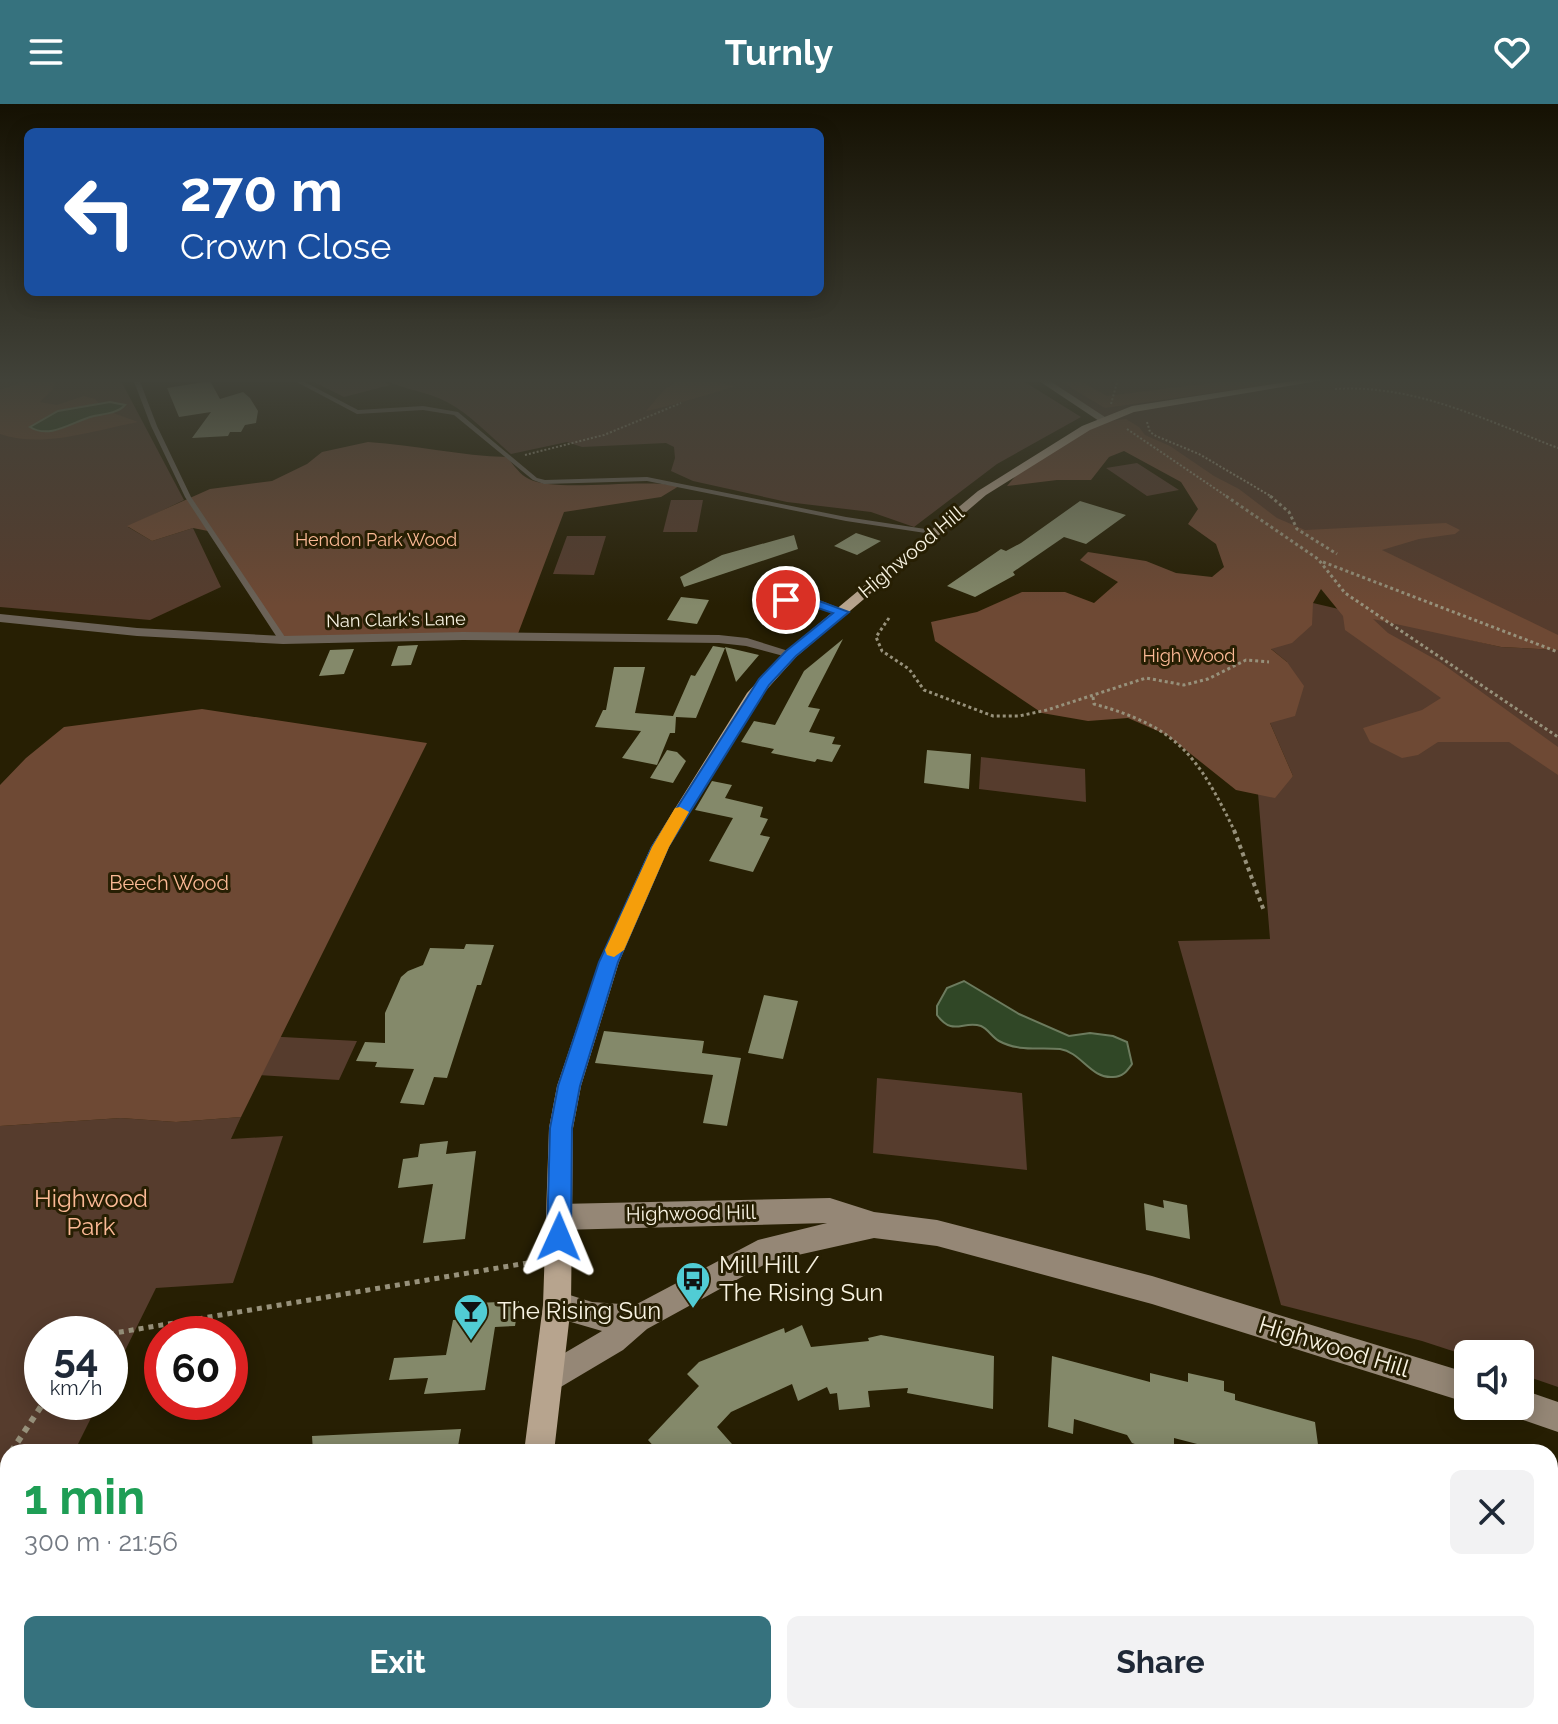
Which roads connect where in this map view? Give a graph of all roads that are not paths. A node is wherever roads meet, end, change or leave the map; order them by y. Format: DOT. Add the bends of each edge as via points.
graph roads {
  1 [pos="168,455"];
  2 [pos="504,455"];
  3 [pos="1045,455"];
  4 [pos="932,532"];
  5 [pos="807,600"];
  6 [pos="842,612"];
  7 [pos="0,618"];
  8 [pos="283,640"];
  9 [pos="791,654"];
  10 [pos="559,1217"];
  11 [pos="874,1225"];
  12 [pos="557,1305"];
  13 [pos="637,1319"];
  14 [pos="549,1378"];
  15 [pos="1454,1384"];
  16 [pos="1534,1409"];
  17 [pos="1558,1417"];
  18 [pos="540,1444"];
  1 -- 8 [label="lane" via="188,497"];
  2 -- 4 [label="lane" via="544,482 647,479"];
  3 -- 4 [label="main road, Highwood Hill"];
  4 -- 6 [label="main road, Highwood Hill"];
  5 -- 6 [label="street"];
  6 -- 9 [label="main road, Highwood Hill"];
  7 -- 8 [label="street, Nan Clark's Lane"];
  8 -- 9 [label="street, Nan Clark's Lane" via="719,639"];
  9 -- 10 [label="main road, Highwood Hill" via="753,696 660,847 609,962 569,1086 561,1128"];
  10 -- 11 [label="main road, Highwood Hill" via="830,1210"];
  10 -- 12 [label="main road"];
  11 -- 13 [label="main road, Highwood Hill" via="767,1249"];
  11 -- 15 [label="main road, Highwood Hill" via="937,1233 1136,1286"];
  12 -- 13 [label="main road" via="592,1316"];
  12 -- 14 [label="main road"];
  13 -- 14 [label="main road, Highwood Hill" via="613,1340"];
  14 -- 18 [label="main road"];
  16 -- 17 [label="main road"];
}
